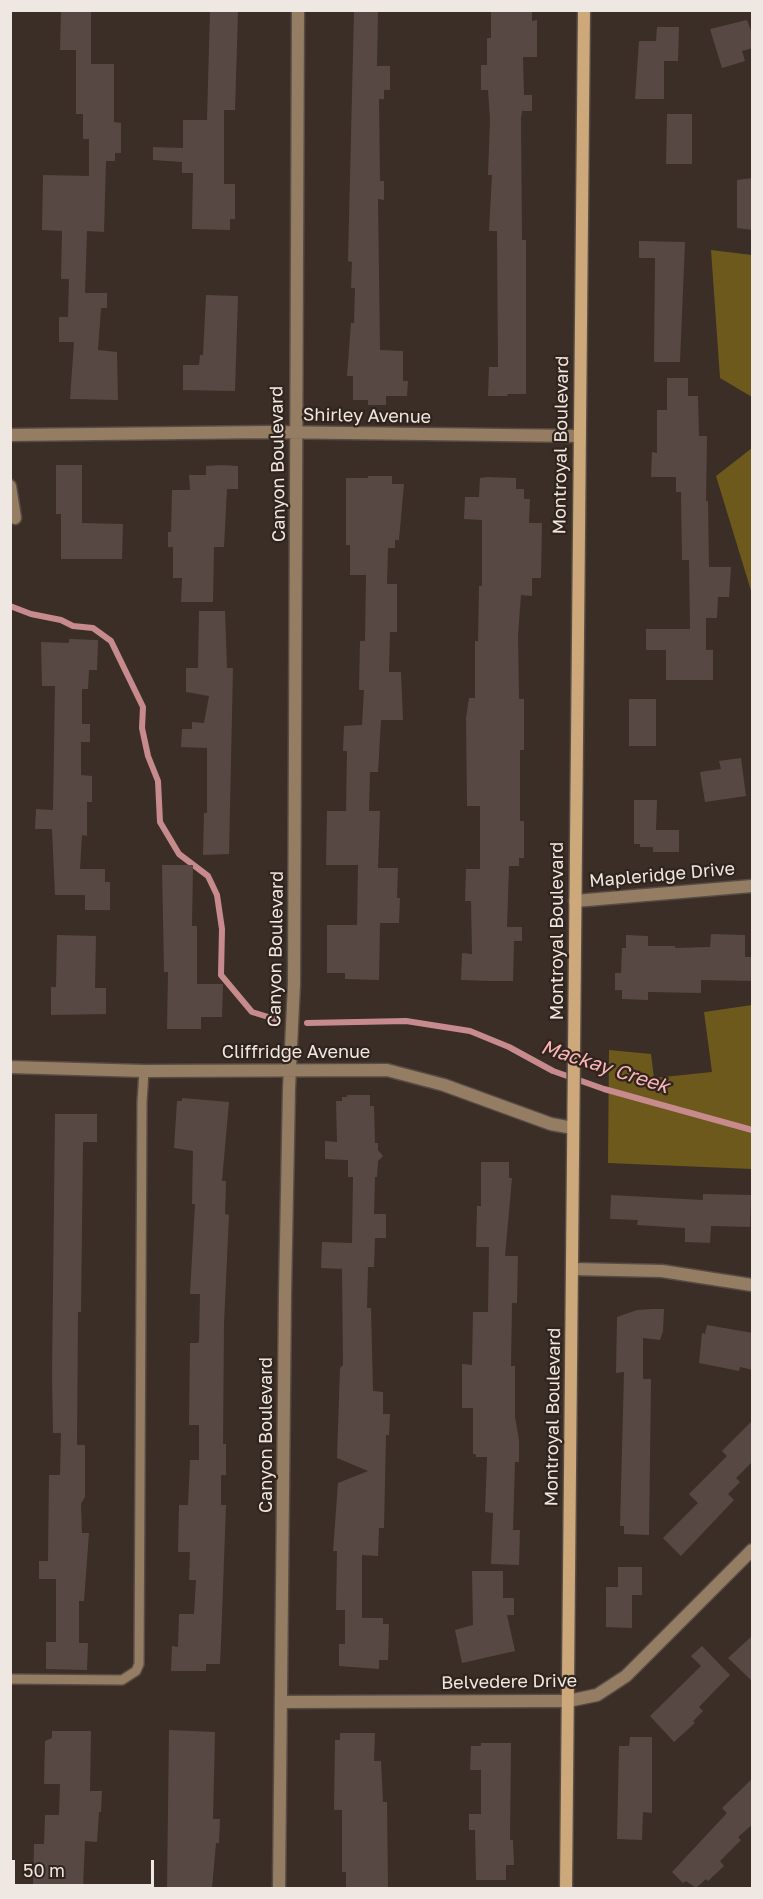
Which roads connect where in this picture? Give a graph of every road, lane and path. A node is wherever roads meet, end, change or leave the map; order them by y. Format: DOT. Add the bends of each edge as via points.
graph roads {
  1 [pos="298,10"];
  2 [pos="584,10"];
  3 [pos="294,433"];
  4 [pos="10,435"];
  5 [pos="579,436"];
  6 [pos="10,486"];
  7 [pos="15,518"];
  8 [pos="753,886"];
  9 [pos="575,901"];
  10 [pos="10,1067"];
  11 [pos="291,1069"];
  12 [pos="144,1071"];
  13 [pos="573,1128"];
  14 [pos="573,1269"];
  15 [pos="753,1285"];
  16 [pos="753,1550"];
  17 [pos="10,1679"];
  18 [pos="281,1701"];
  19 [pos="568,1701"];
  20 [pos="279,1888"];
  21 [pos="566,1888"];
  1 -- 3 [label="street, Canyon Boulevard"];
  2 -- 5 [label="street, Montroyal Boulevard"];
  3 -- 4 [label="street, Shirley Avenue"];
  3 -- 5 [label="street, Shirley Avenue"];
  3 -- 11 [label="street, Canyon Boulevard" via="297,524"];
  5 -- 9 [label="street, Montroyal Boulevard"];
  6 -- 7 [label="street"];
  8 -- 9 [label="street, Mapleridge Drive"];
  9 -- 13 [label="street, Montroyal Boulevard"];
  10 -- 12 [label="street, Cliffridge Avenue"];
  11 -- 12 [label="street, Cliffridge Avenue"];
  11 -- 13 [label="street, Cliffridge Avenue" via="387,1070"];
  11 -- 18 [label="street, Canyon Boulevard"];
  12 -- 17 [label="lane" via="139,1664 136,1671 122,1680"];
  13 -- 14 [label="street, Montroyal Boulevard"];
  14 -- 15 [label="street" via="662,1271"];
  14 -- 19 [label="street, Montroyal Boulevard"];
  16 -- 19 [label="street, Belvedere Drive" via="626,1676 597,1695"];
  18 -- 19 [label="street, Belvedere Drive"];
  18 -- 20 [label="street, Canyon Boulevard"];
  19 -- 21 [label="street, Montroyal Boulevard"];
}
